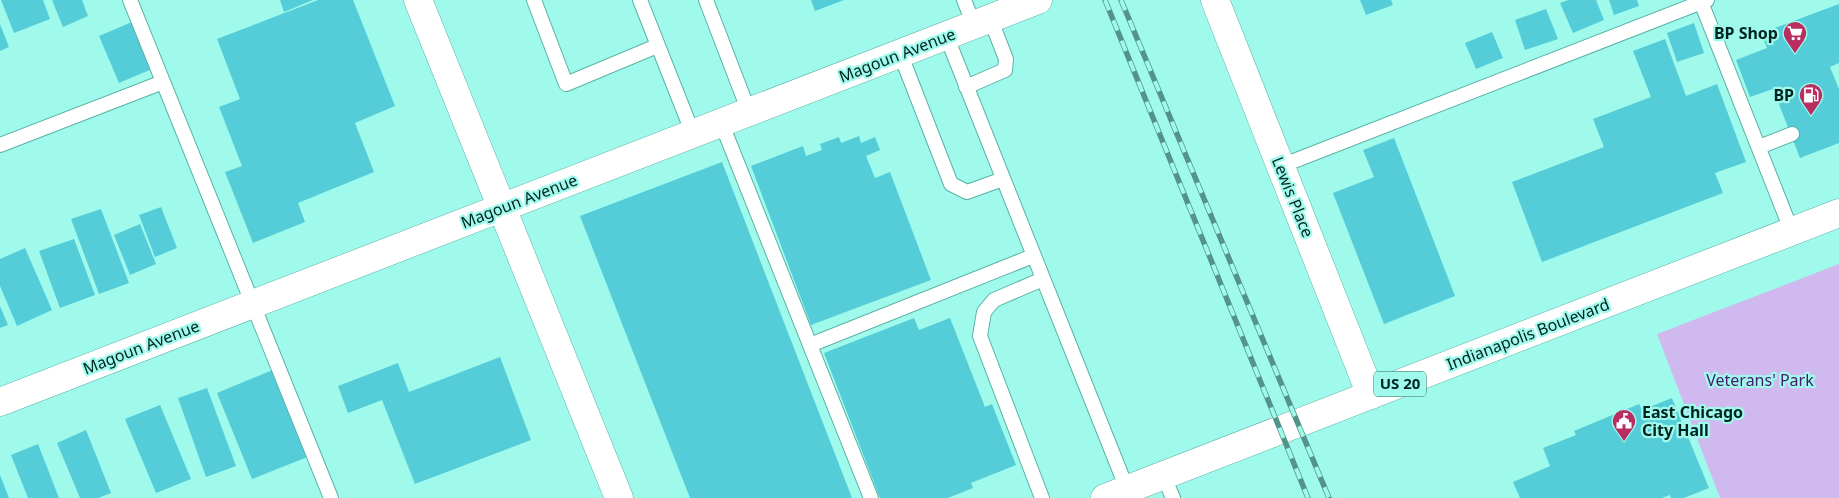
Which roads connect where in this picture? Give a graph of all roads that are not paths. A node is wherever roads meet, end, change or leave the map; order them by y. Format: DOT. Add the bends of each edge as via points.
graph roads {
  1 [pos="130,0"];
  2 [pos="418,0"];
  3 [pos="534,0"];
  4 [pos="640,0"];
  5 [pos="706,0"];
  6 [pos="964,0"];
  7 [pos="1038,0"];
  8 [pos="1215,0"];
  9 [pos="1704,1"];
  10 [pos="982,22"];
  11 [pos="946,35"];
  12 [pos="657,46"];
  13 [pos="900,53"];
  14 [pos="164,82"];
  15 [pos="966,87"];
  16 [pos="749,112"];
  17 [pos="721,122"];
  18 [pos="693,134"];
  19 [pos="1792,134"];
  20 [pos="0,145"];
  21 [pos="1759,147"];
  22 [pos="1281,166"];
  23 [pos="1003,179"];
  24 [pos="503,207"];
  25 [pos="1839,213"];
  26 [pos="1792,232"];
  27 [pos="1033,256"];
  28 [pos="1043,279"];
  29 [pos="253,304"];
  30 [pos="810,345"];
  31 [pos="1371,395"];
  32 [pos="0,402"];
  33 [pos="1168,487"];
  34 [pos="1116,494"];
  35 [pos="331,498"];
  36 [pos="620,498"];
  37 [pos="871,498"];
  38 [pos="1042,498"];
  1 -- 14 [label="lane"];
  2 -- 24 [label="street"];
  3 -- 12 [label="lane" via="566,84"];
  4 -- 12 [label="lane"];
  5 -- 16 [label="lane"];
  6 -- 10 [label="lane"];
  7 -- 10 [label="street, Magoun Avenue"];
  8 -- 22 [label="street, Lewis Place"];
  9 -- 21 [label="lane"];
  9 -- 22 [label="lane"];
  10 -- 11 [label="street, Magoun Avenue"];
  10 -- 15 [label="lane" via="1006,58 1005,70"];
  11 -- 13 [label="street, Magoun Avenue"];
  11 -- 15 [label="lane"];
  12 -- 18 [label="lane"];
  13 -- 16 [label="street, Magoun Avenue"];
  13 -- 23 [label="lane" via="951,184 967,192"];
  14 -- 20 [label="lane"];
  14 -- 29 [label="lane"];
  15 -- 23 [label="lane"];
  16 -- 17 [label="street, Magoun Avenue"];
  17 -- 18 [label="street, Magoun Avenue"];
  17 -- 30 [label="lane"];
  18 -- 24 [label="street, Magoun Avenue"];
  19 -- 21 [label="lane"];
  21 -- 26 [label="lane"];
  22 -- 31 [label="street, Lewis Place"];
  23 -- 27 [label="lane"];
  24 -- 29 [label="street, Magoun Avenue"];
  24 -- 36 [label="street"];
  25 -- 26 [label="street, Indianapolis Boulevard / US 20"];
  26 -- 31 [label="street, Indianapolis Boulevard / US 20"];
  27 -- 28 [label="lane"];
  27 -- 30 [label="lane"];
  28 -- 34 [label="lane"];
  28 -- 38 [label="lane" via="994,300 984,312 980,336"];
  29 -- 32 [label="street, Magoun Avenue"];
  29 -- 35 [label="lane"];
  30 -- 37 [label="lane"];
  31 -- 33 [label="street, Indianapolis Boulevard / US 20"];
  33 -- 34 [label="street, Indianapolis Boulevard / US 20"];
}
